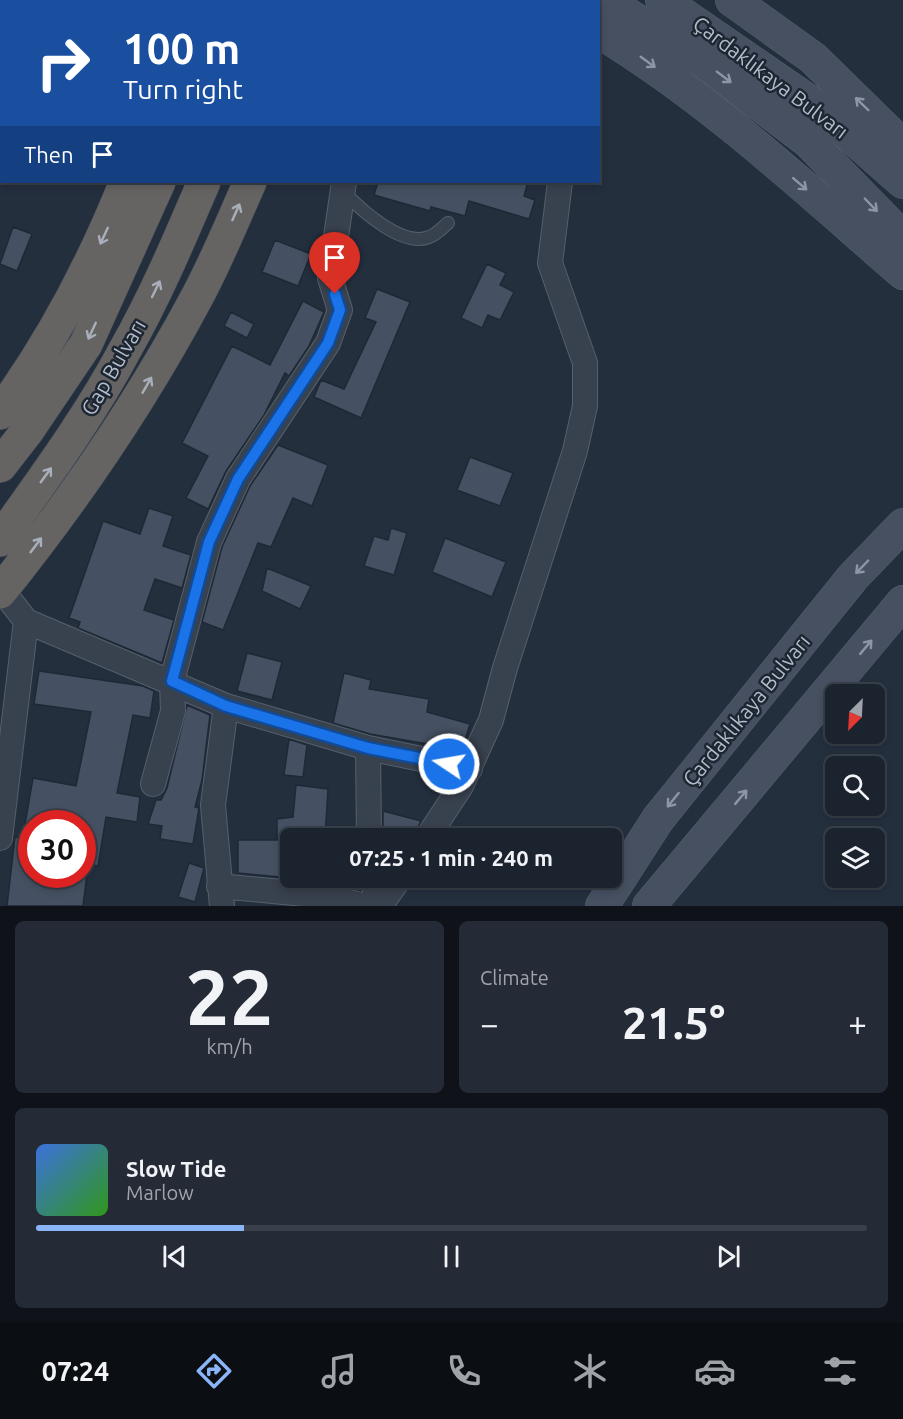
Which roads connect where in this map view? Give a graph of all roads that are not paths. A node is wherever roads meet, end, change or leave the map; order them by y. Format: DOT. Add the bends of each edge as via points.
graph roads {
  1 [pos="604,0"];
  2 [pos="662,0"];
  3 [pos="732,0"];
  4 [pos="600,32"];
  5 [pos="903,146"];
  6 [pos="903,182"];
  7 [pos="126,183"];
  8 [pos="159,183"];
  9 [pos="204,183"];
  10 [pos="250,183"];
  11 [pos="560,183"];
  12 [pos="344,187"];
  13 [pos="448,223"];
  14 [pos="903,238"];
  15 [pos="903,273"];
  16 [pos="0,413"];
  17 [pos="0,466"];
  18 [pos="903,525"];
  19 [pos="0,540"];
  20 [pos="1,591"];
  21 [pos="903,602"];
  22 [pos="26,621"];
  23 [pos="172,681"];
  24 [pos="226,706"];
  25 [pos="368,748"];
  26 [pos="470,769"];
  27 [pos="153,784"];
  28 [pos="369,828"];
  29 [pos="433,828"];
  30 [pos="0,838"];
  31 [pos="375,888"];
  32 [pos="392,888"];
  33 [pos="221,896"];
  34 [pos="365,906"];
  35 [pos="379,906"];
  36 [pos="602,906"];
  37 [pos="649,906"];
  1 -- 14 [label="main road, Çardaklıkaya Bulvarı, one-way" via="706,63 809,142"];
  2 -- 6 [label="main road, Çardaklıkaya Bulvarı" via="820,109"];
  5 -- 3 [label="main road, one-way" via="813,58"];
  4 -- 15 [label="main road, one-way" via="645,59 752,142"];
  7 -- 16 [label="highway, one-way" via="68,310"];
  8 -- 17 [label="highway, Gap Bulvarı, one-way" via="86,344"];
  19 -- 9 [label="highway, Gap Bulvarı, one-way" via="62,454 126,349"];
  20 -- 10 [label="highway, one-way" via="135,406 198,296"];
  11 -- 26 [label="street" via="550,263 585,363 585,406 575,451 491,720"];
  12 -- 13 [label="lane" via="364,214 408,238 429,238"];
  12 -- 23 [label="street" via="330,278 340,310 328,343 238,479 209,542"];
  18 -- 36 [label="main road, Çardaklıkaya Bulvarı, one-way" via="853,576 658,819"];
  20 -- 22 [label="street"];
  37 -- 21 [label="main road, one-way"];
  22 -- 23 [label="street"];
  22 -- 30 [label="street"];
  23 -- 24 [label="street"];
  23 -- 27 [label="street" via="173,711"];
  24 -- 25 [label="street"];
  24 -- 33 [label="street" via="213,805"];
  25 -- 26 [label="street"];
  25 -- 28 [label="street"];
  26 -- 29 [label="street"];
  31 -- 35 [label="street"];
  32 -- 35 [label="street"];
  33 -- 34 [label="street" via="325,896"];
}
